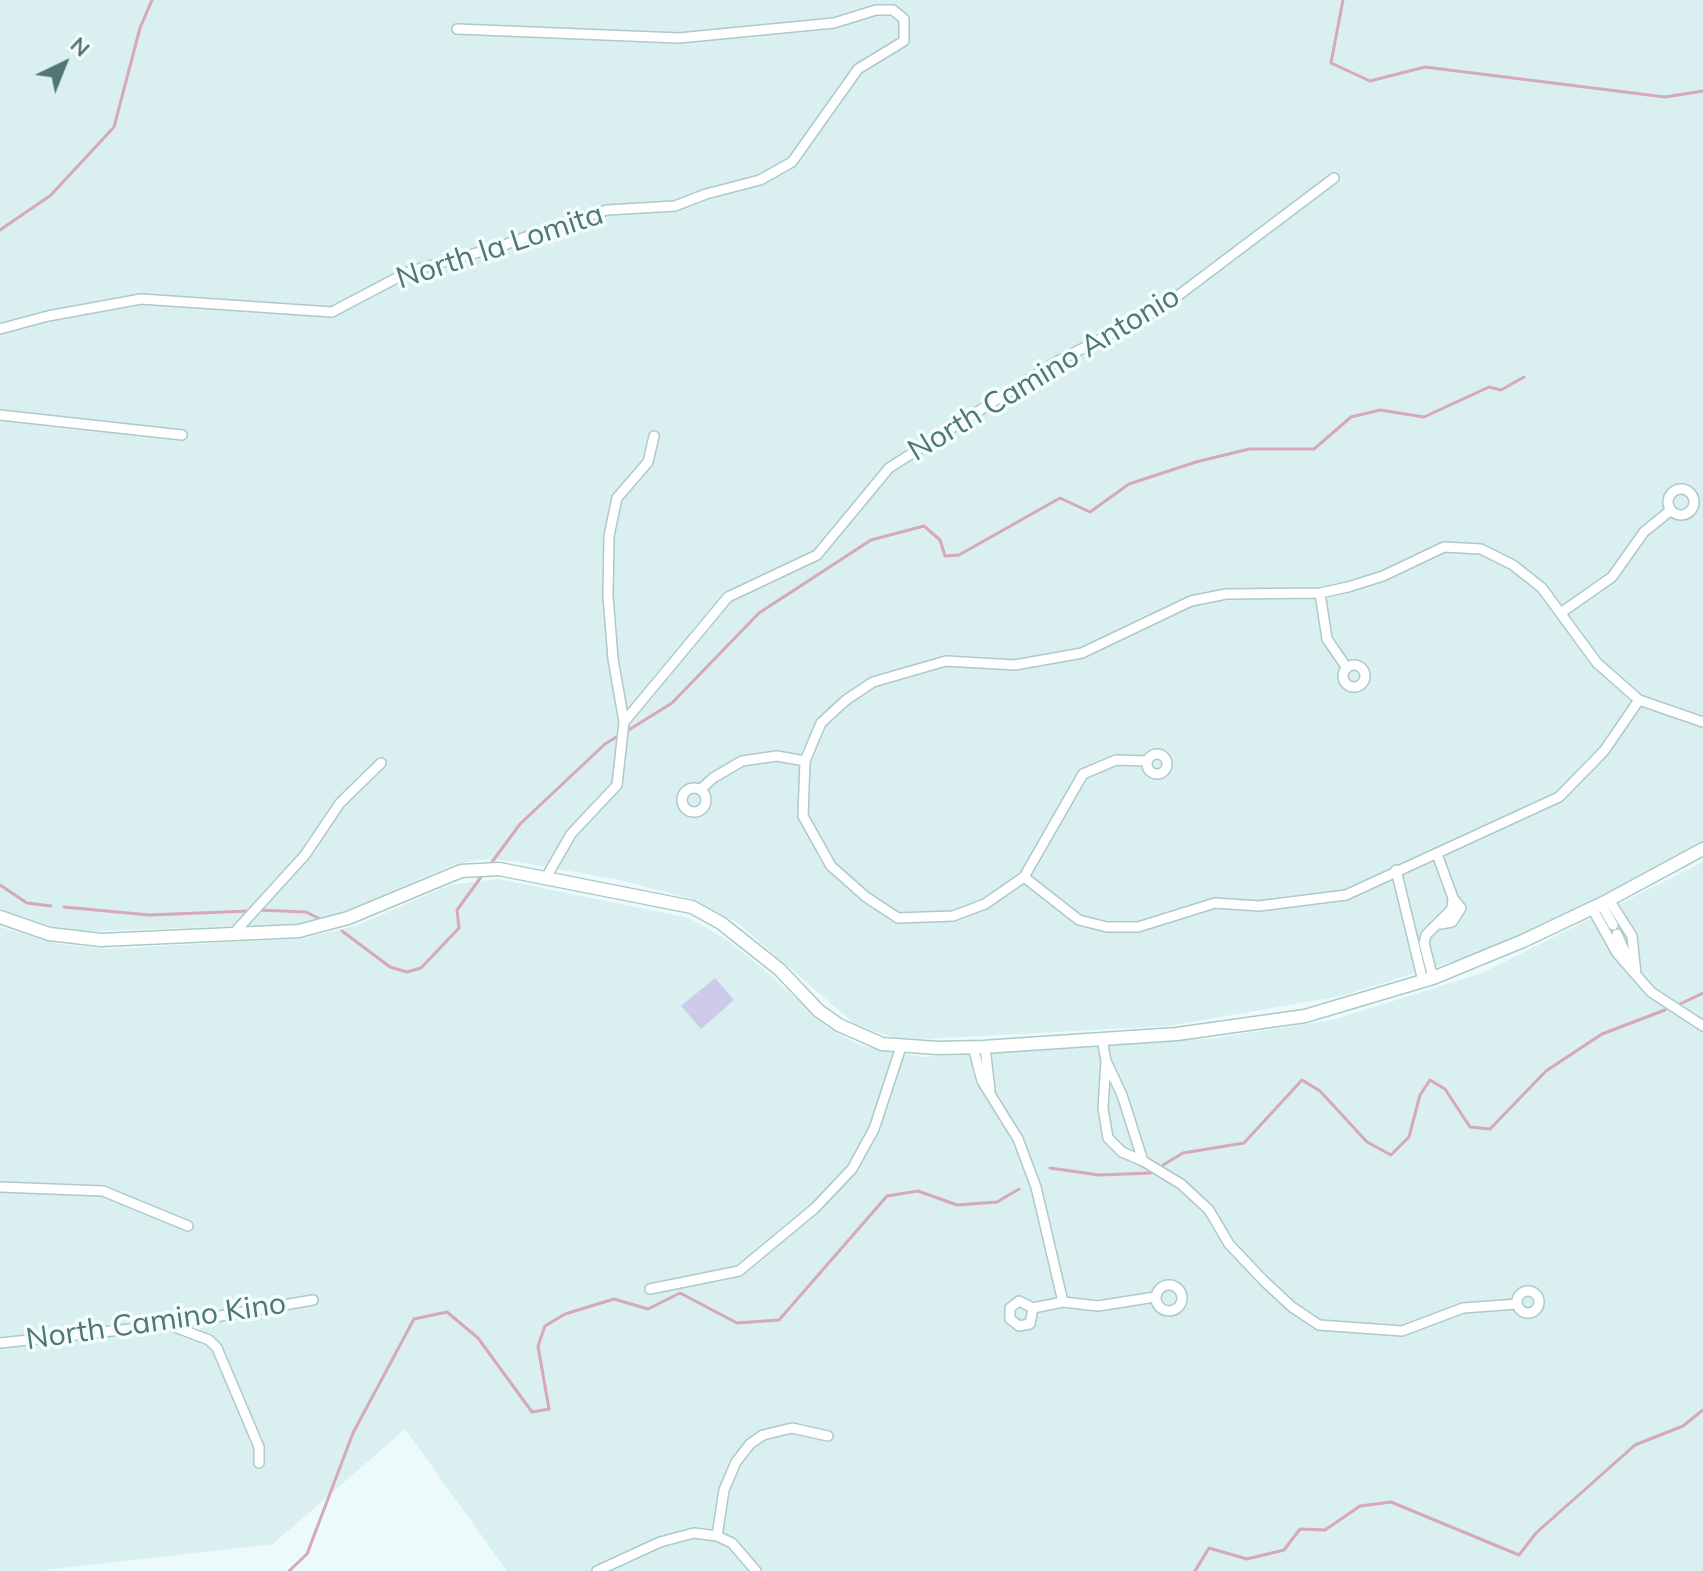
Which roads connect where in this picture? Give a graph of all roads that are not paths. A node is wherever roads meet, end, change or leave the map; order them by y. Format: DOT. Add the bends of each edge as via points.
graph roads {
  1 [pos="457,29"];
  2 [pos="1334,178"];
  3 [pos="0,329"];
  4 [pos="0,415"];
  5 [pos="182,435"];
  6 [pos="654,436"];
  7 [pos="1671,510"];
  8 [pos="1320,593"];
  9 [pos="1562,612"];
  10 [pos="1347,668"];
  11 [pos="1639,700"];
  12 [pos="624,722"];
  13 [pos="1703,722"];
  14 [pos="805,761"];
  15 [pos="1147,761"];
  16 [pos="381,763"];
  17 [pos="700,790"];
  18 [pos="1703,849"];
  19 [pos="1437,854"];
  20 [pos="1396,870"];
  21 [pos="547,876"];
  22 [pos="1024,877"];
  23 [pos="1601,904"];
  24 [pos="0,917"];
  25 [pos="234,933"];
  26 [pos="1636,975"];
  27 [pos="1428,979"];
  28 [pos="1703,1026"];
  29 [pos="1102,1039"];
  30 [pos="901,1047"];
  31 [pos="979,1047"];
  32 [pos="1106,1061"];
  33 [pos="1143,1161"];
  34 [pos="0,1187"];
  35 [pos="188,1226"];
  36 [pos="650,1289"];
  37 [pos="1155,1297"];
  38 [pos="313,1300"];
  39 [pos="1063,1302"];
  40 [pos="1517,1304"];
  41 [pos="1033,1308"];
  42 [pos="168,1325"];
  43 [pos="0,1343"];
  44 [pos="828,1436"];
  45 [pos="259,1463"];
  46 [pos="717,1536"];
  47 [pos="597,1571"];
  48 [pos="756,1571"];
  1 -- 3 [label="street, North la Lomita" via="679,38 834,23 893,10 904,19 904,41 858,69 792,162 760,180 675,206 607,210 580,218 408,272 332,312 141,299"];
  2 -- 12 [label="street, North Camino Antonio" via="1163,307 1056,362 889,468 817,555 728,597"];
  4 -- 5 [label="street"];
  6 -- 12 [label="street" via="648,462 617,498 609,536 613,659"];
  7 -- 9 [label="street" via="1644,532 1612,577"];
  8 -- 9 [label="street" via="1383,576 1444,547 1481,549 1525,574"];
  8 -- 10 [label="street" via="1327,639"];
  8 -- 14 [label="street" via="1245,592 1199,599 1082,653 1015,665 946,661 873,682 821,723"];
  9 -- 11 [label="street" via="1597,663"];
  11 -- 13 [label="street"];
  11 -- 19 [label="street" via="1604,751 1559,797"];
  12 -- 21 [label="street" via="617,785 571,834"];
  14 -- 17 [label="street" via="777,756 742,761"];
  14 -- 22 [label="street" via="803,816 831,866 898,918 968,912"];
  15 -- 22 [label="street" via="1116,760 1083,774"];
  16 -- 25 [label="street" via="340,803 305,855"];
  18 -- 23 [label="street"];
  19 -- 20 [label="street"];
  19 -- 27 [label="street" via="1453,898 1452,909 1426,935"];
  20 -- 22 [label="street" via="1346,895 1259,906 1215,903 1138,927 1079,920"];
  20 -- 27 [label="street"];
  21 -- 25 [label="street" via="499,869 461,871 325,926"];
  21 -- 30 [label="street" via="692,907 721,923 839,1025"];
  23 -- 26 [label="street"];
  23 -- 26 [label="street" via="1617,953"];
  23 -- 26 [label="street" via="1632,936"];
  23 -- 27 [label="street"];
  24 -- 25 [label="street" via="49,934 101,940"];
  26 -- 28 [label="street" via="1651,992"];
  27 -- 29 [label="street" via="1305,1016"];
  29 -- 31 [label="street"];
  29 -- 32 [label="street"];
  30 -- 31 [label="street"];
  30 -- 36 [label="street" via="874,1129 852,1169 815,1208 739,1271"];
  31 -- 39 [label="street" via="982,1081 1018,1139 1036,1187"];
  32 -- 33 [label="street"];
  32 -- 33 [label="street" via="1103,1108 1108,1138 1122,1152"];
  33 -- 40 [label="street" via="1181,1184 1209,1210 1229,1244 1264,1281 1319,1325 1402,1331 1463,1308"];
  34 -- 35 [label="street" via="103,1191"];
  37 -- 39 [label="street" via="1098,1306"];
  38 -- 42 [label="street, North Camino Kino"];
  39 -- 41 [label="street"];
  42 -- 43 [label="street, North Camino Kino"];
  42 -- 45 [label="street" via="217,1348 259,1447"];
  44 -- 46 [label="street" via="792,1428 750,1444 724,1490"];
  46 -- 47 [label="street" via="694,1533 660,1542"];
  46 -- 48 [label="street" via="732,1543"];
}
